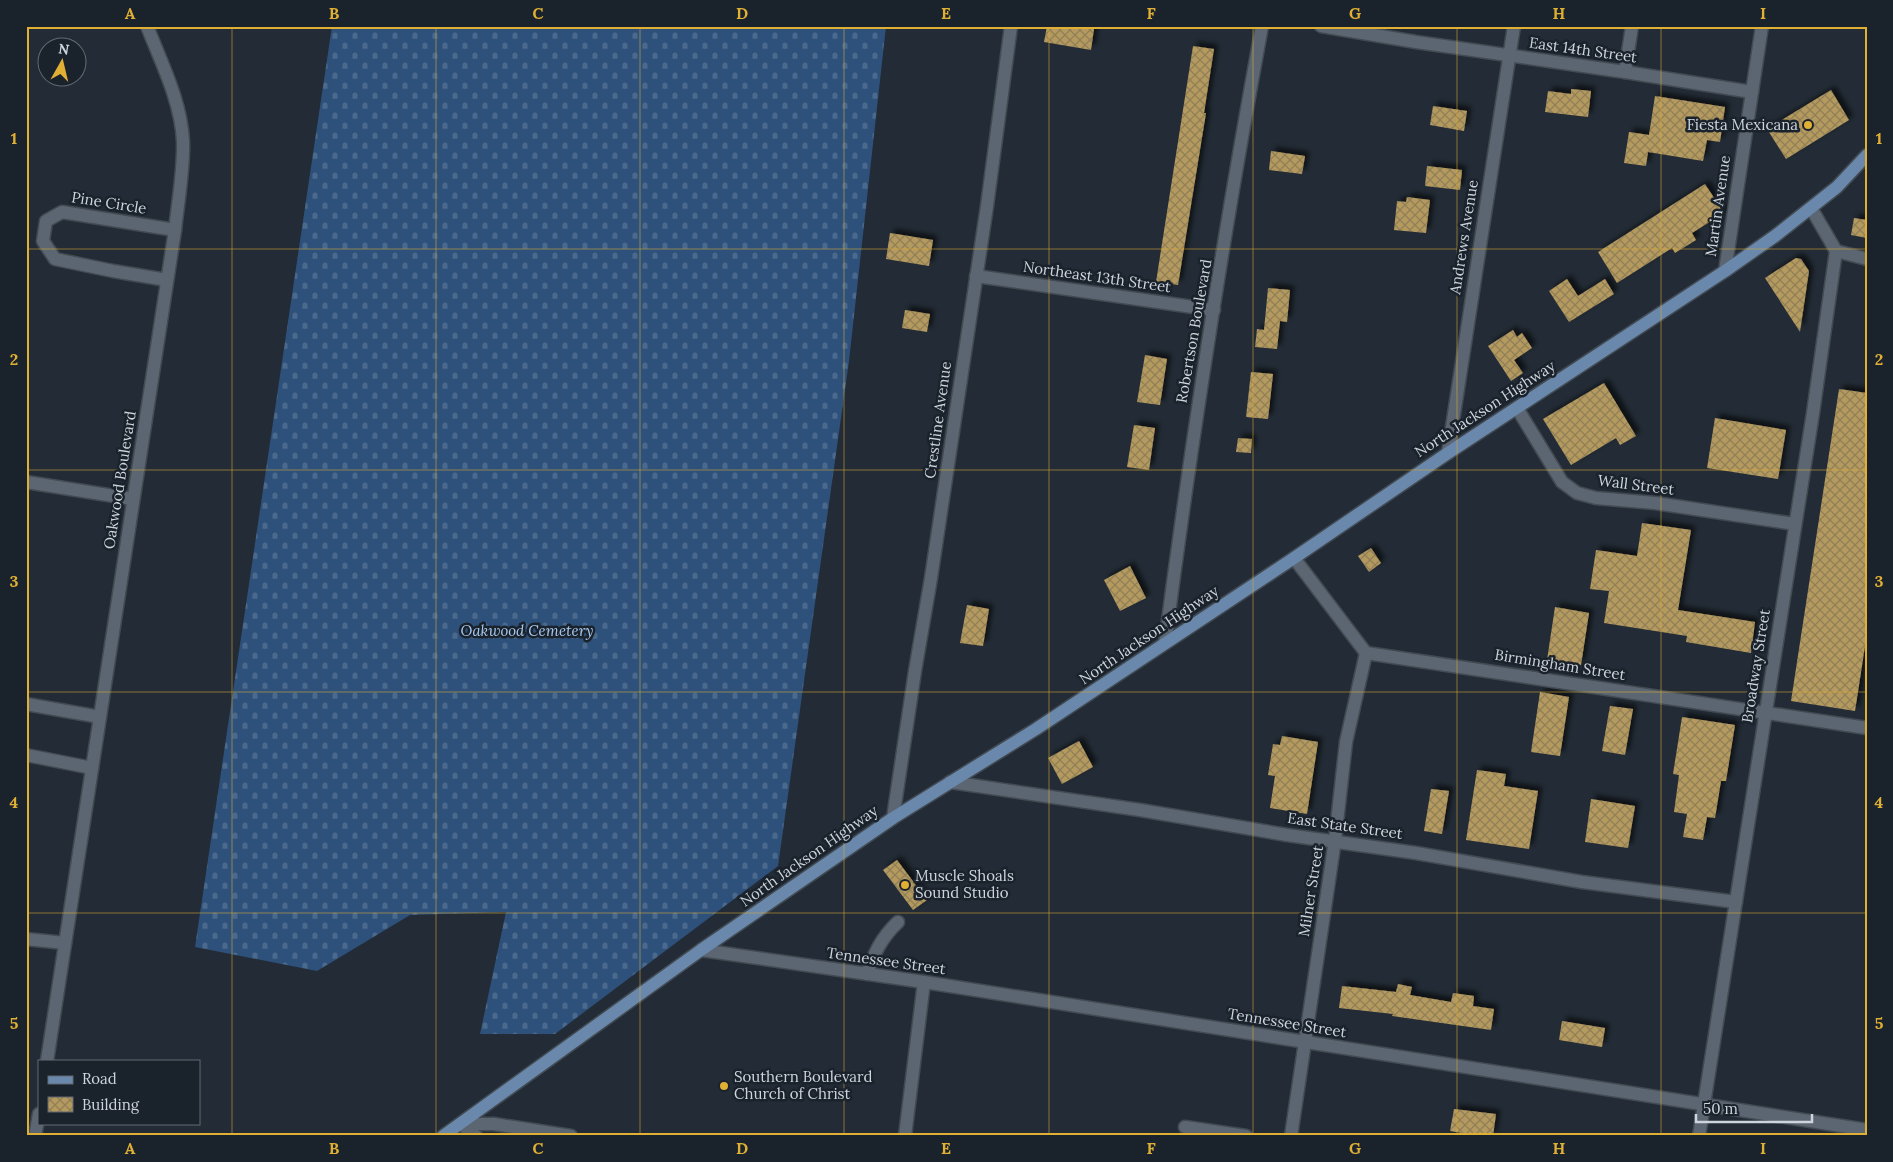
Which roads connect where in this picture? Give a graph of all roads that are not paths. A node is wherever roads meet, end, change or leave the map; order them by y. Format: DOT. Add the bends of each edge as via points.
graph roads {
  1 [pos="147,26"];
  2 [pos="1011,26"];
  3 [pos="1262,26"];
  4 [pos="1321,26"];
  5 [pos="1514,26"];
  6 [pos="1632,26"];
  7 [pos="1762,26"];
  8 [pos="1509,56"];
  9 [pos="1625,72"];
  10 [pos="1752,92"];
  11 [pos="1867,155"];
  12 [pos="1811,208"];
  13 [pos="175,230"];
  14 [pos="1836,251"];
  15 [pos="1867,259"];
  16 [pos="1725,271"];
  17 [pos="976,276"];
  18 [pos="167,280"];
  19 [pos="1214,310"];
  20 [pos="1517,408"];
  21 [pos="1448,453"];
  22 [pos="26,482"];
  23 [pos="133,499"];
  24 [pos="1795,524"];
  25 [pos="1294,558"];
  26 [pos="1165,643"];
  27 [pos="1366,653"];
  28 [pos="26,704"];
  29 [pos="1765,713"];
  30 [pos="100,717"];
  31 [pos="1867,728"];
  32 [pos="26,755"];
  33 [pos="92,768"];
  34 [pos="950,782"];
  35 [pos="893,818"];
  36 [pos="1335,840"];
  37 [pos="1736,902"];
  38 [pos="898,922"];
  39 [pos="26,939"];
  40 [pos="65,943"];
  41 [pos="701,950"];
  42 [pos="867,974"];
  43 [pos="924,982"];
  44 [pos="1304,1042"];
  45 [pos="47,1060"];
  46 [pos="1704,1104"];
  47 [pos="38,1120"];
  48 [pos="461,1124"];
  49 [pos="1185,1127"];
  50 [pos="1867,1130"];
  51 [pos="35,1136"];
  52 [pos="443,1136"];
  53 [pos="476,1136"];
  54 [pos="571,1136"];
  55 [pos="905,1136"];
  56 [pos="1246,1136"];
  57 [pos="1291,1136"];
  58 [pos="1699,1136"];
  1 -- 13 [label="street, Oakwood Boulevard" via="176,102 183,140"];
  2 -- 17 [label="street, Crestline Avenue"];
  3 -- 19 [label="street, Robertson Boulevard"];
  4 -- 8 [label="street, East 14th Street"];
  5 -- 8 [label="street, Andrews Avenue"];
  6 -- 9 [label="street"];
  7 -- 10 [label="street, Martin Avenue"];
  8 -- 9 [label="street, East 14th Street"];
  8 -- 21 [label="street, Andrews Avenue"];
  9 -- 10 [label="street, East 14th Street"];
  10 -- 16 [label="street, Martin Avenue"];
  11 -- 12 [label="main road, North Jackson Highway" via="1837,187"];
  12 -- 14 [label="street"];
  12 -- 16 [label="main road, North Jackson Highway"];
  13 -- 18 [label="street, Oakwood Boulevard"];
  13 -- 18 [label="street, Pine Circle" via="62,212 46,221 43,242 55,258"];
  14 -- 15 [label="street"];
  14 -- 24 [label="street, Broadway Street"];
  16 -- 20 [label="main road, North Jackson Highway"];
  17 -- 19 [label="street, Northeast 13th Street"];
  17 -- 35 [label="street, Crestline Avenue"];
  18 -- 23 [label="street, Oakwood Boulevard"];
  19 -- 26 [label="street, Robertson Boulevard" via="1196,415"];
  20 -- 21 [label="main road, North Jackson Highway"];
  20 -- 24 [label="street, Wall Street" via="1562,482 1577,493"];
  21 -- 25 [label="main road, North Jackson Highway"];
  22 -- 23 [label="street"];
  23 -- 30 [label="street, Oakwood Boulevard"];
  24 -- 29 [label="street, Broadway Street"];
  25 -- 26 [label="main road, North Jackson Highway"];
  25 -- 27 [label="street"];
  26 -- 34 [label="main road, North Jackson Highway" via="1036,730"];
  27 -- 29 [label="street, Birmingham Street"];
  27 -- 36 [label="street, Milner Street" via="1346,742"];
  28 -- 30 [label="street"];
  29 -- 31 [label="street, Birmingham Street"];
  29 -- 37 [label="street, Broadway Street"];
  30 -- 33 [label="street, Oakwood Boulevard"];
  32 -- 33 [label="street"];
  33 -- 40 [label="street, Oakwood Boulevard"];
  34 -- 35 [label="main road, North Jackson Highway"];
  34 -- 36 [label="street, East State Street"];
  35 -- 41 [label="main road, North Jackson Highway"];
  36 -- 37 [label="street, East State Street" via="1582,882"];
  36 -- 44 [label="street, Milner Street"];
  37 -- 46 [label="street, Broadway Street"];
  38 -- 42 [label="street" via="886,933"];
  39 -- 40 [label="street"];
  40 -- 45 [label="street, Oakwood Boulevard"];
  41 -- 42 [label="street, Tennessee Street"];
  41 -- 48 [label="main road, North Jackson Highway"];
  42 -- 43 [label="street, Tennessee Street"];
  43 -- 44 [label="street, Tennessee Street"];
  43 -- 55 [label="street"];
  44 -- 46 [label="street, Tennessee Street"];
  44 -- 57 [label="street, Milner Street"];
  46 -- 50 [label="street, Tennessee Street"];
  46 -- 58 [label="street, Broadway Street"];
  47 -- 51 [label="street"];
  48 -- 52 [label="main road, North Jackson Highway"];
  48 -- 53 [label="street"];
  48 -- 54 [label="street" via="494,1124"];
  49 -- 56 [label="street"];
}
